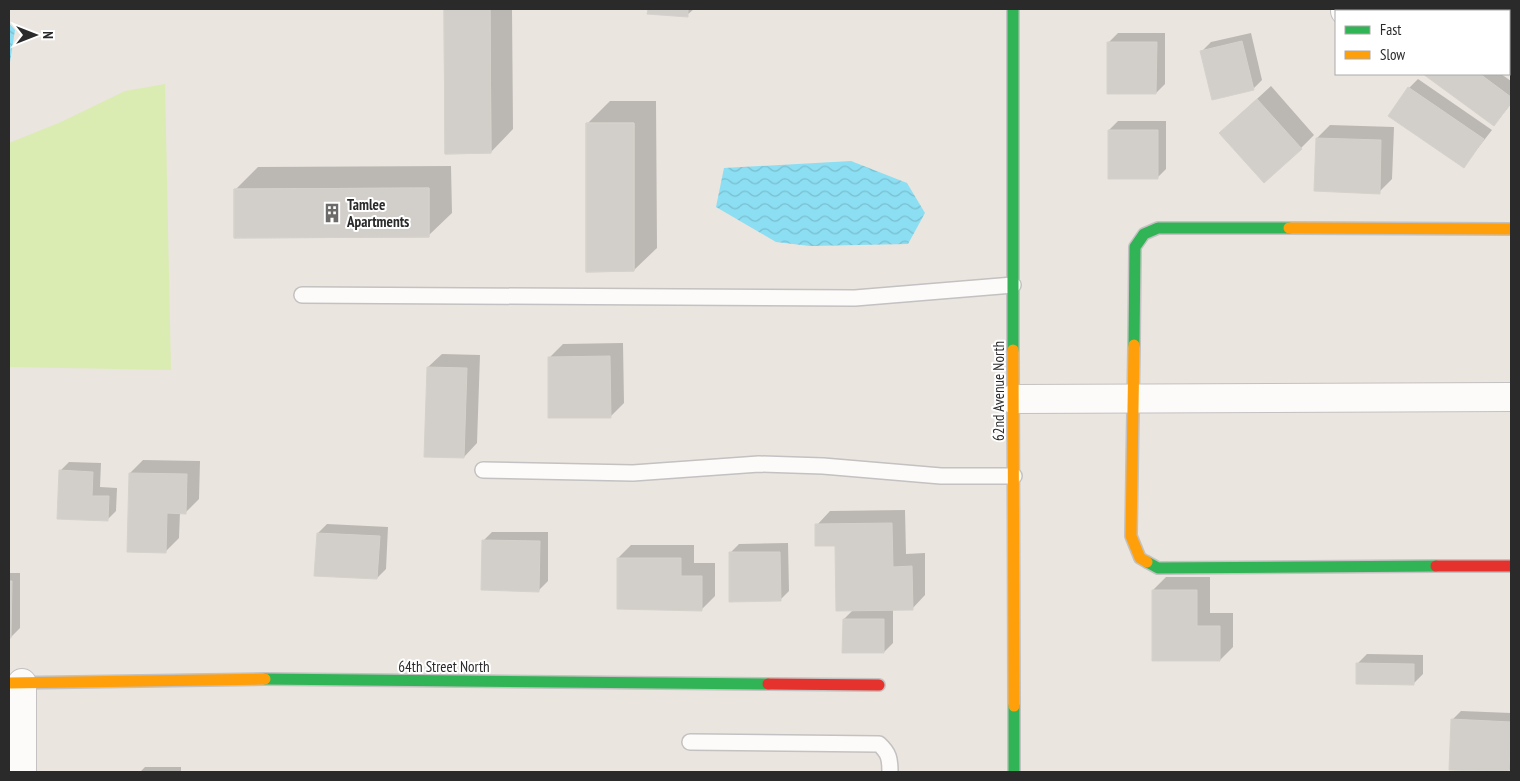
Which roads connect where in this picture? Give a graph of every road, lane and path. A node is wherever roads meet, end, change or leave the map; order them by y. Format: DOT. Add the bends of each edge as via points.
graph roads {
  1 [pos="1013,9"];
  2 [pos="1511,229"];
  3 [pos="1013,285"];
  4 [pos="302,295"];
  5 [pos="1511,397"];
  6 [pos="1013,399"];
  7 [pos="1132,399"];
  8 [pos="483,470"];
  9 [pos="1014,476"];
  10 [pos="1511,566"];
  11 [pos="15,683"];
  12 [pos="879,685"];
  13 [pos="690,742"];
  14 [pos="22,772"];
  15 [pos="890,772"];
  16 [pos="1014,772"];
  1 -- 3 [label="street, 62nd Avenue North"];
  2 -- 7 [label="street" via="1158,228 1144,234 1135,247"];
  3 -- 4 [label="lane" via="855,298"];
  3 -- 6 [label="street, 62nd Avenue North"];
  5 -- 7 [label="street"];
  6 -- 7 [label="street"];
  6 -- 9 [label="street, 62nd Avenue North"];
  7 -- 10 [label="street" via="1131,536 1140,558 1158,568"];
  8 -- 9 [label="lane" via="633,474 759,464 941,476"];
  9 -- 16 [label="street, 62nd Avenue North"];
  11 -- 12 [label="street, 64th Street North" via="207,678"];
  11 -- 14 [label="street"];
  13 -- 15 [label="lane" via="879,744 890,758"];
}
